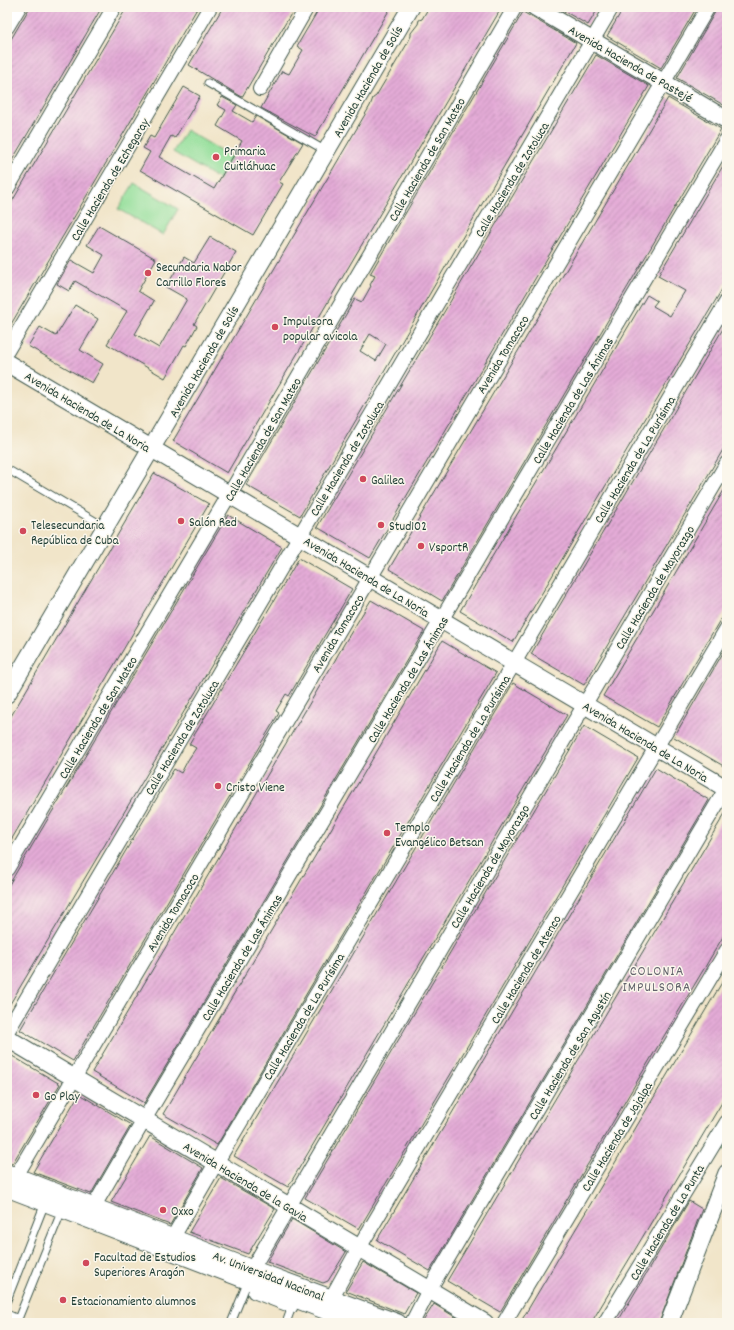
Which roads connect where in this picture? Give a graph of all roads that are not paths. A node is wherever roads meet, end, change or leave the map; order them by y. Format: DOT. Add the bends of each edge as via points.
graph roads {
  1 [pos="19,7"];
  2 [pos="114,7"];
  3 [pos="210,7"];
  4 [pos="307,7"];
  5 [pos="411,7"];
  6 [pos="515,7"];
  7 [pos="535,7"];
  8 [pos="612,7"];
  9 [pos="708,7"];
  10 [pos="7,27"];
  11 [pos="593,41"];
  12 [pos="663,82"];
  13 [pos="208,83"];
  14 [pos="260,89"];
  15 [pos="727,120"];
  16 [pos="727,139"];
  17 [pos="326,151"];
  18 [pos="7,189"];
  19 [pos="727,301"];
  20 [pos="7,351"];
  21 [pos="7,363"];
  22 [pos="151,448"];
  23 [pos="727,463"];
  24 [pos="7,469"];
  25 [pos="229,494"];
  26 [pos="105,527"];
  27 [pos="300,536"];
  28 [pos="370,578"];
  29 [pos="442,620"];
  30 [pos="727,628"];
  31 [pos="514,663"];
  32 [pos="7,694"];
  33 [pos="584,705"];
  34 [pos="656,747"];
  35 [pos="727,788"];
  36 [pos="7,869"];
  37 [pos="727,950"];
  38 [pos="7,1032"];
  39 [pos="7,1038"];
  40 [pos="74,1078"];
  41 [pos="144,1120"];
  42 [pos="727,1122"];
  43 [pos="216,1163"];
  44 [pos="727,1173"];
  45 [pos="10,1179"];
  46 [pos="45,1202"];
  47 [pos="288,1206"];
  48 [pos="62,1209"];
  49 [pos="91,1212"];
  50 [pos="173,1237"];
  51 [pos="359,1248"];
  52 [pos="251,1281"];
  53 [pos="429,1290"];
  54 [pos="7,1300"];
  55 [pos="293,1303"];
  56 [pos="328,1305"];
  57 [pos="7,1314"];
  58 [pos="231,1323"];
  59 [pos="286,1323"];
  60 [pos="358,1323"];
  61 [pos="398,1323"];
  62 [pos="412,1323"];
  63 [pos="485,1323"];
  64 [pos="504,1323"];
  65 [pos="605,1323"];
  66 [pos="669,1323"];
  1 -- 10 [label="street"];
  2 -- 18 [label="street"];
  3 -- 20 [label="street, Calle Hacienda de Echegaray"];
  4 -- 14 [label="street"];
  5 -- 17 [label="street, Avenida Hacienda de Solís"];
  6 -- 25 [label="street, Calle Hacienda de San Mateo"];
  7 -- 11 [label="street, Avenida Hacienda de Pastejé"];
  8 -- 11 [label="street, Calle Hacienda de Zotoluca"];
  9 -- 12 [label="street, Avenida Tomacoco"];
  11 -- 12 [label="street, Avenida Hacienda de Pastejé"];
  11 -- 27 [label="street, Calle Hacienda de Zotoluca"];
  12 -- 15 [label="street, Avenida Hacienda de Pastejé"];
  12 -- 28 [label="street, Avenida Tomacoco"];
  13 -- 17 [label="lane"];
  16 -- 29 [label="street, Calle Hacienda de Las Ánimas"];
  17 -- 22 [label="street, Avenida Hacienda de Solís"];
  19 -- 31 [label="street, Calle Hacienda de La Purísima"];
  21 -- 22 [label="street, Avenida Hacienda de La Noria"];
  22 -- 25 [label="street, Avenida Hacienda de La Noria"];
  22 -- 26 [label="street, Avenida Hacienda de Solís"];
  23 -- 33 [label="street, Calle Hacienda de Mayorazgo"];
  24 -- 26 [label="lane"];
  25 -- 27 [label="street, Avenida Hacienda de La Noria"];
  25 -- 36 [label="street, Calle Hacienda de San Mateo"];
  26 -- 32 [label="street, Avenida Hacienda de Solís"];
  27 -- 28 [label="street, Avenida Hacienda de La Noria"];
  27 -- 38 [label="street, Calle Hacienda de Zotoluca"];
  28 -- 29 [label="street, Avenida Hacienda de La Noria"];
  28 -- 40 [label="street, Avenida Tomacoco"];
  29 -- 31 [label="street, Avenida Hacienda de La Noria"];
  29 -- 41 [label="street, Calle Hacienda de Las Ánimas"];
  30 -- 34 [label="street, Calle Hacienda de Atenco"];
  31 -- 33 [label="street, Avenida Hacienda de La Noria"];
  31 -- 43 [label="street, Calle Hacienda de La Purísima"];
  33 -- 34 [label="street, Avenida Hacienda de La Noria"];
  33 -- 47 [label="street, Calle Hacienda de Mayorazgo"];
  34 -- 35 [label="street, Avenida Hacienda de La Noria"];
  34 -- 51 [label="street, Calle Hacienda de Atenco"];
  35 -- 53 [label="street, Calle Hacienda de San Agustín"];
  37 -- 64 [label="street, Calle Hacienda de Jajalpa"];
  39 -- 40 [label="street, Avenida Hacienda de la Gavia"];
  40 -- 41 [label="street, Avenida Hacienda de la Gavia"];
  40 -- 45 [label="street, Avenida Tomacoco"];
  41 -- 43 [label="street, Avenida Hacienda de la Gavia"];
  41 -- 49 [label="street, Calle Hacienda de Las Ánimas"];
  42 -- 65 [label="street, Calle Hacienda de La Punta"];
  43 -- 47 [label="street, Avenida Hacienda de la Gavia"];
  43 -- 50 [label="street, Calle Hacienda de La Purísima"];
  44 -- 66 [label="street"];
  45 -- 46 [label="street, Av. Universidad Nacional"];
  45 -- 49 [label="street, Av. Universidad Nacional"];
  46 -- 48 [label="street, Av. Universidad Nacional"];
  46 -- 54 [label="lane"];
  47 -- 51 [label="street, Avenida Hacienda de la Gavia"];
  47 -- 52 [label="street, Calle Hacienda de Mayorazgo"];
  48 -- 49 [label="street, Av. Universidad Nacional"];
  48 -- 57 [label="lane" via="18,1319"];
  49 -- 50 [label="street, Av. Universidad Nacional"];
  49 -- 52 [label="street, Av. Universidad Nacional"];
  50 -- 52 [label="street, Av. Universidad Nacional"];
  51 -- 53 [label="street, Avenida Hacienda de la Gavia"];
  51 -- 56 [label="street, Calle Hacienda de Atenco"];
  52 -- 55 [label="street, Av. Universidad Nacional"];
  52 -- 56 [label="street, Av. Universidad Nacional"];
  52 -- 58 [label="lane"];
  53 -- 62 [label="street, Calle Hacienda de San Agustín"];
  53 -- 63 [label="street, Avenida Hacienda de la Gavia"];
  55 -- 56 [label="street, Av. Universidad Nacional"];
  55 -- 59 [label="lane"];
  56 -- 60 [label="street, Av. Universidad Nacional"];
  56 -- 61 [label="street, Av. Universidad Nacional"];
}
